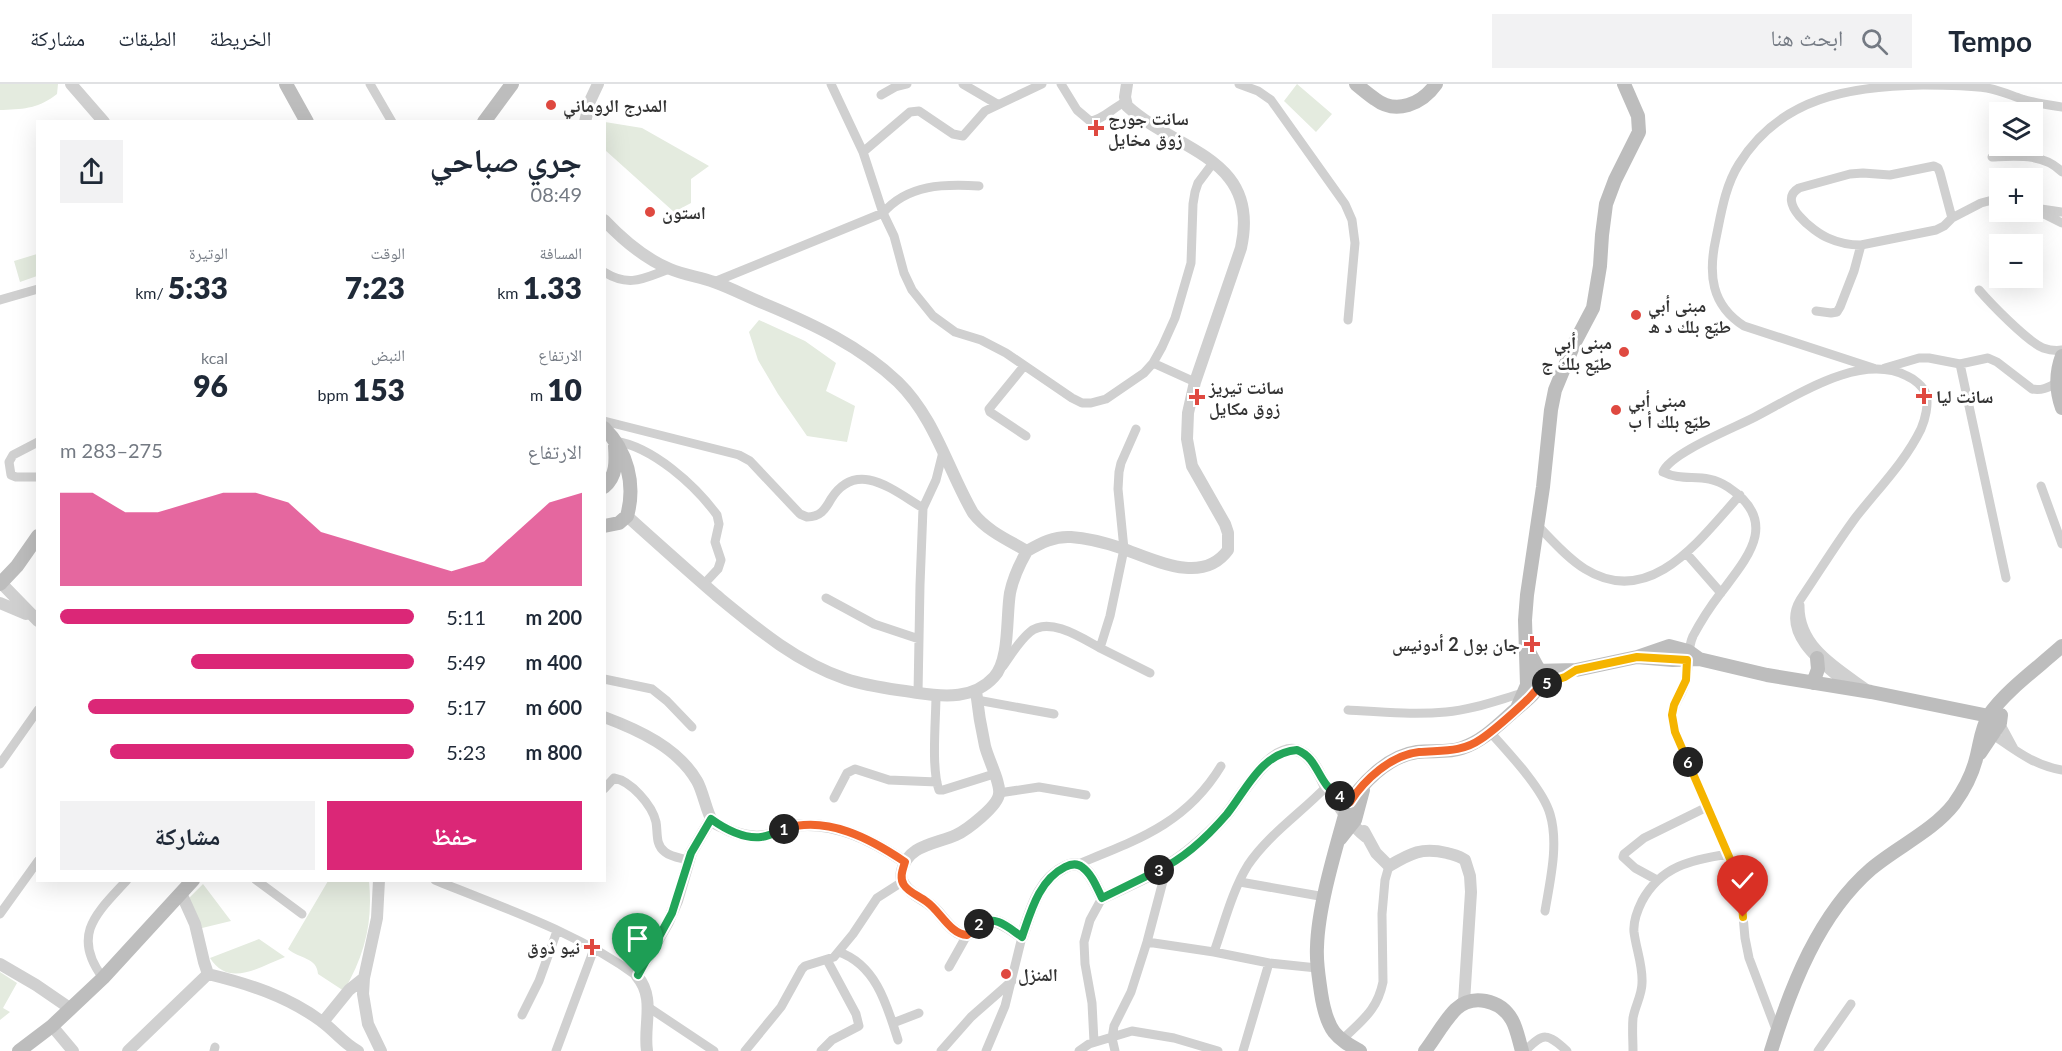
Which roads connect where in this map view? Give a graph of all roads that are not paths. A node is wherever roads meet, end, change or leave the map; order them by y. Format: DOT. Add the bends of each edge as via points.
graph roads {
  1 [pos="71,84"];
  2 [pos="286,84"];
  3 [pos="370,84"];
  4 [pos="512,84"];
  5 [pos="598,84"];
  6 [pos="831,84"];
  7 [pos="907,84"];
  8 [pos="963,84"];
  9 [pos="1042,84"];
  10 [pos="1060,84"];
  11 [pos="1127,84"];
  12 [pos="1239,84"];
  13 [pos="1426,84"];
  14 [pos="1436,84"];
  15 [pos="1626,85"];
  16 [pos="1361,88"];
  17 [pos="881,95"];
  18 [pos="1125,102"];
  19 [pos="998,105"];
  20 [pos="2062,107"];
  21 [pos="102,120"];
  22 [pos="307,120"];
  23 [pos="391,120"];
  24 [pos="485,120"];
  25 [pos="585,120"];
  26 [pos="863,152"];
  27 [pos="1992,157"];
  28 [pos="1214,163"];
  29 [pos="2062,172"];
  30 [pos="979,186"];
  31 [pos="1989,200"];
  32 [pos="2062,212"];
  33 [pos="883,213"];
  34 [pos="1952,218"];
  35 [pos="606,222"];
  36 [pos="2062,223"];
  37 [pos="1861,245"];
  38 [pos="669,269"];
  39 [pos="606,273"];
  40 [pos="714,282"];
  41 [pos="36,289"];
  42 [pos="1979,290"];
  43 [pos="0,300"];
  44 [pos="1816,311"];
  45 [pos="1348,320"];
  46 [pos="2062,350"];
  47 [pos="2062,356"];
  48 [pos="1153,363"];
  49 [pos="1960,364"];
  50 [pos="1024,366"];
  51 [pos="1874,368"];
  52 [pos="1884,368"];
  53 [pos="1195,382"];
  54 [pos="2057,383"];
  55 [pos="2062,408"];
  56 [pos="606,422"];
  57 [pos="1136,429"];
  58 [pos="606,430"];
  59 [pos="1026,436"];
  60 [pos="615,441"];
  61 [pos="36,443"];
  62 [pos="943,452"];
  63 [pos="11,475"];
  64 [pos="36,477"];
  65 [pos="0,478"];
  66 [pos="608,483"];
  67 [pos="2041,486"];
  68 [pos="631,493"];
  69 [pos="1740,495"];
  70 [pos="923,508"];
  71 [pos="2062,511"];
  72 [pos="2052,515"];
  73 [pos="627,516"];
  74 [pos="1538,525"];
  75 [pos="606,526"];
  76 [pos="36,539"];
  77 [pos="2062,544"];
  78 [pos="1124,549"];
  79 [pos="1027,551"];
  80 [pos="1686,553"];
  81 [pos="2006,578"];
  82 [pos="1,583"];
  83 [pos="704,584"];
  84 [pos="1721,593"];
  85 [pos="826,598"];
  86 [pos="1800,600"];
  87 [pos="0,603"];
  88 [pos="35,619"];
  89 [pos="1697,630"];
  90 [pos="919,639"];
  91 [pos="2062,646"];
  92 [pos="1100,648"];
  93 [pos="1684,655"];
  94 [pos="1817,658"];
  95 [pos="999,672"];
  96 [pos="1150,673"];
  97 [pos="606,679"];
  98 [pos="1532,681"];
  99 [pos="1813,683"];
  100 [pos="1851,688"];
  101 [pos="1871,692"];
  102 [pos="918,693"];
  103 [pos="936,695"];
  104 [pos="977,696"];
  105 [pos="1348,710"];
  106 [pos="1964,711"];
  107 [pos="36,713"];
  108 [pos="1054,714"];
  109 [pos="606,718"];
  110 [pos="1994,719"];
  111 [pos="692,727"];
  112 [pos="1490,732"];
  113 [pos="1988,732"];
  114 [pos="2015,751"];
  115 [pos="0,764"];
  116 [pos="1221,766"];
  117 [pos="2062,770"];
  118 [pos="994,774"];
  119 [pos="937,782"];
  120 [pos="606,787"];
  121 [pos="1328,789"];
  122 [pos="999,793"];
  123 [pos="1086,795"];
  124 [pos="834,798"];
  125 [pos="1707,807"];
  126 [pos="1351,814"];
  127 [pos="711,819"];
  128 [pos="1728,854"];
  129 [pos="688,860"];
  130 [pos="905,862"];
  131 [pos="36,864"];
  132 [pos="1078,864"];
  133 [pos="1167,866"];
  134 [pos="1389,866"];
  135 [pos="1657,880"];
  136 [pos="126,882"];
  137 [pos="191,882"];
  138 [pos="259,882"];
  139 [pos="380,882"];
  140 [pos="440,882"];
  141 [pos="902,882"];
  142 [pos="1240,882"];
  143 [pos="181,893"];
  144 [pos="1325,897"];
  145 [pos="1102,898"];
  146 [pos="1545,911"];
  147 [pos="0,914"];
  148 [pos="302,914"];
  149 [pos="557,931"];
  150 [pos="967,935"];
  151 [pos="1022,937"];
  152 [pos="1147,942"];
  153 [pos="594,950"];
  154 [pos="839,952"];
  155 [pos="1214,952"];
  156 [pos="827,960"];
  157 [pos="1269,963"];
  158 [pos="0,964"];
  159 [pos="949,967"];
  160 [pos="1317,968"];
  161 [pos="208,974"];
  162 [pos="638,975"];
  163 [pos="103,978"];
  164 [pos="364,978"];
  165 [pos="1012,981"];
  166 [pos="1464,1002"];
  167 [pos="1851,1004"];
  168 [pos="648,1007"];
  169 [pos="71,1009"];
  170 [pos="919,1013"];
  171 [pos="522,1015"];
  172 [pos="323,1022"];
  173 [pos="893,1023"];
  174 [pos="52,1026"];
  175 [pos="1777,1032"];
  176 [pos="1112,1038"];
  177 [pos="898,1040"];
  178 [pos="1341,1040"];
  179 [pos="1094,1042"];
  180 [pos="345,1047"];
  181 [pos="19,1051"];
  182 [pos="73,1051"];
  183 [pos="128,1051"];
  184 [pos="358,1051"];
  185 [pos="381,1051"];
  186 [pos="556,1051"];
  187 [pos="647,1051"];
  188 [pos="714,1051"];
  189 [pos="745,1051"];
  190 [pos="821,1051"];
  191 [pos="941,1051"];
  192 [pos="986,1051"];
  193 [pos="1079,1051"];
  194 [pos="1114,1051"];
  195 [pos="1218,1051"];
  196 [pos="1243,1051"];
  197 [pos="1360,1051"];
  198 [pos="1425,1051"];
  199 [pos="1523,1051"];
  200 [pos="1567,1051"];
  201 [pos="1634,1051"];
  202 [pos="1771,1051"];
  203 [pos="1818,1051"];
  1 -- 21 [label="street"];
  2 -- 22 [label="main road"];
  3 -- 23 [label="street"];
  4 -- 24 [label="main road"];
  5 -- 25 [label="street"];
  6 -- 26 [label="street"];
  7 -- 17 [label="street"];
  8 -- 19 [label="street"];
  9 -- 19 [label="street"];
  10 -- 18 [label="street" via="1077,110 1090,121"];
  11 -- 18 [label="street"];
  12 -- 45 [label="street" via="1271,100 1349,212 1355,243"];
  13 -- 16 [label="main road" via="1404,98"];
  14 -- 16 [label="main road" via="1423,98 1405,106 1385,104"];
  15 -- 74 [label="main road" via="1638,116 1639,132 1606,204 1593,308 1555,390"];
  18 -- 28 [label="street" via="1131,110"];
  19 -- 26 [label="street" via="980,114 963,136 914,111"];
  20 -- 51 [label="street" via="1969,86 1901,85 1857,90 1825,97 1791,111 1745,155 1729,187 1713,252 1715,292 1723,308 1744,326"];
  26 -- 33 [label="street"];
  27 -- 29 [label="street" via="2036,158"];
  28 -- 48 [label="street" via="1195,192 1191,263 1175,318"];
  28 -- 53 [label="street" via="1239,192 1245,210 1245,230"];
  30 -- 33 [label="street" via="949,184 918,189 901,196"];
  31 -- 34 [label="street"];
  32 -- 36 [label="street" via="2032,208"];
  33 -- 40 [label="street"];
  33 -- 50 [label="street" via="904,273 926,308 954,332 981,340"];
  34 -- 37 [label="street" via="1936,230"];
  34 -- 37 [label="street" via="1940,173 1934,166 1890,175 1850,174 1793,193 1792,208 1818,232 1841,243"];
  35 -- 38 [label="street" via="634,249"];
  37 -- 44 [label="street" via="1837,312"];
  38 -- 39 [label="street" via="625,282"];
  38 -- 40 [label="street"];
  40 -- 62 [label="street" via="824,331 870,357 917,405"];
  41 -- 43 [label="street"];
  42 -- 46 [label="street" via="2036,344"];
  47 -- 54 [label="main road"];
  48 -- 50 [label="street" via="1117,393 1091,403 1072,398"];
  48 -- 53 [label="street"];
  49 -- 52 [label="street" via="1919,358"];
  49 -- 54 [label="street" via="1988,358 2032,389 2046,389"];
  49 -- 81 [label="street"];
  50 -- 59 [label="street" via="989,409"];
  51 -- 52 [label="street"];
  51 -- 69 [label="street" via="1809,388 1698,445 1669,462 1663,472 1712,478"];
  52 -- 86 [label="street" via="1912,378 1925,391 1926,412 1921,429"];
  53 -- 78 [label="street" via="1187,439 1192,466 1225,524 1228,550 1205,566 1186,568"];
  54 -- 55 [label="main road"];
  56 -- 70 [label="street" via="739,455 750,461 807,518 820,514 842,486 857,480 877,481"];
  57 -- 78 [label="street" via="1121,462 1118,480"];
  58 -- 60 [label="main road"];
  60 -- 66 [label="main road" via="616,465"];
  60 -- 68 [label="main road" via="626,464"];
  60 -- 83 [label="street" via="635,446 676,472 717,515 715,542 721,560"];
  61 -- 63 [label="street" via="13,455 9,462"];
  62 -- 70 [label="street"];
  62 -- 79 [label="street" via="980,522"];
  63 -- 64 [label="street"];
  63 -- 65 [label="street"];
  66 -- 68 [label="main road" via="619,479"];
  67 -- 72 [label="street"];
  68 -- 73 [label="main road"];
  69 -- 80 [label="street"];
  69 -- 84 [label="street" via="1751,508 1756,531 1754,543"];
  70 -- 90 [label="street"];
  71 -- 72 [label="street"];
  72 -- 77 [label="street"];
  73 -- 75 [label="main road" via="619,523"];
  73 -- 83 [label="street"];
  74 -- 80 [label="street" via="1584,569 1618,581 1654,575"];
  74 -- 98 [label="main road" via="1527,596 1526,646 1532,654"];
  76 -- 82 [label="main road"];
  78 -- 79 [label="street" via="1070,537 1043,541"];
  78 -- 92 [label="street"];
  79 -- 95 [label="street" via="1013,579"];
  80 -- 84 [label="street"];
  82 -- 88 [label="street"];
  83 -- 102 [label="street" via="758,629 820,668 871,686"];
  84 -- 89 [label="street"];
  85 -- 90 [label="street" via="874,624"];
  86 -- 94 [label="street" via="1793,616 1795,627"];
  86 -- 101 [label="street" via="1802,626 1812,643"];
  87 -- 88 [label="street"];
  89 -- 93 [label="street"];
  89 -- 93 [label="street"];
  90 -- 102 [label="street"];
  91 -- 110 [label="main road" via="2004,698"];
  92 -- 95 [label="street" via="1057,628 1037,628 1024,638"];
  92 -- 96 [label="street"];
  93 -- 98 [label="main road" via="1637,657"];
  93 -- 99 [label="main road"];
  93 -- 125 [label="street" via="1686,680 1674,705 1672,723"];
  94 -- 99 [label="main road"];
  94 -- 100 [label="street"];
  95 -- 104 [label="street"];
  97 -- 111 [label="street" via="652,689"];
  98 -- 105 [label="street" via="1488,703 1447,712"];
  98 -- 112 [label="main road" via="1527,700"];
  99 -- 100 [label="main road"];
  100 -- 101 [label="main road"];
  101 -- 106 [label="main road"];
  102 -- 103 [label="street"];
  103 -- 104 [label="street"];
  103 -- 119 [label="street"];
  104 -- 108 [label="street"];
  104 -- 118 [label="street"];
  106 -- 110 [label="main road"];
  106 -- 113 [label="main road"];
  107 -- 115 [label="street"];
  109 -- 127 [label="street" via="649,736 672,753 696,779"];
  110 -- 113 [label="main road"];
  110 -- 114 [label="street"];
  112 -- 126 [label="main road" via="1464,748 1403,756 1365,785"];
  112 -- 146 [label="street" via="1541,795 1551,815 1553,849"];
  113 -- 114 [label="street"];
  113 -- 175 [label="main road" via="1972,775 1953,805 1853,885 1839,903 1807,958"];
  114 -- 117 [label="street" via="2048,768"];
  116 -- 132 [label="street" via="1190,805 1160,828"];
  118 -- 119 [label="street" via="943,790 939,790"];
  118 -- 122 [label="street"];
  119 -- 124 [label="street" via="889,780 855,769 847,773"];
  120 -- 129 [label="street" via="614,778 637,792 656,821 661,848"];
  121 -- 126 [label="street"];
  121 -- 133 [label="street" via="1312,761 1302,752 1289,751 1275,757 1254,776 1228,813"];
  121 -- 142 [label="street" via="1273,835"];
  122 -- 123 [label="street" via="1039,787"];
  122 -- 130 [label="street" via="992,807 963,831 915,850"];
  125 -- 128 [label="street"];
  125 -- 135 [label="street" via="1644,838 1624,854 1627,862"];
  126 -- 134 [label="street"];
  126 -- 144 [label="main road" via="1340,839"];
  127 -- 129 [label="street"];
  127 -- 130 [label="street" via="724,828 755,837 794,826 845,830"];
  128 -- 135 [label="street" via="1684,864"];
  128 -- 175 [label="street" via="1740,882 1749,958"];
  129 -- 162 [label="street" via="672,913"];
  130 -- 141 [label="street"];
  131 -- 147 [label="street"];
  132 -- 145 [label="street" via="1089,874"];
  132 -- 151 [label="street" via="1066,866 1047,882 1035,900"];
  133 -- 145 [label="street"];
  133 -- 152 [label="street"];
  134 -- 166 [label="street" via="1425,850 1452,854 1465,861 1471,892"];
  134 -- 178 [label="street" via="1383,903 1381,993 1374,1007"];
  135 -- 201 [label="street" via="1635,918 1642,985 1633,1019"];
  136 -- 163 [label="street" via="90,925 90,952"];
  137 -- 143 [label="main road"];
  138 -- 148 [label="street"];
  139 -- 164 [label="street" via="377,918"];
  140 -- 149 [label="street"];
  141 -- 150 [label="street" via="953,928"];
  141 -- 154 [label="street" via="877,898"];
  142 -- 144 [label="street"];
  142 -- 155 [label="street"];
  143 -- 161 [label="street" via="195,924"];
  143 -- 163 [label="main road"];
  144 -- 160 [label="main road" via="1317,940"];
  145 -- 179 [label="street" via="1084,942"];
  149 -- 153 [label="street"];
  149 -- 171 [label="street"];
  150 -- 151 [label="street" via="985,920 994,920"];
  150 -- 159 [label="street"];
  151 -- 165 [label="street"];
  152 -- 155 [label="street"];
  152 -- 176 [label="street"];
  153 -- 162 [label="street"];
  153 -- 186 [label="street"];
  154 -- 156 [label="street"];
  154 -- 173 [label="street" via="859,962 870,974"];
  155 -- 157 [label="street"];
  156 -- 189 [label="street" via="802,969 781,1007"];
  156 -- 190 [label="street" via="859,1026 832,1040"];
  157 -- 160 [label="street"];
  157 -- 196 [label="street"];
  158 -- 169 [label="street"];
  160 -- 178 [label="main road" via="1328,1022"];
  161 -- 172 [label="street" via="291,1001"];
  161 -- 183 [label="street"];
  162 -- 168 [label="street" via="646,990"];
  163 -- 169 [label="main road"];
  164 -- 172 [label="street" via="352,986"];
  164 -- 185 [label="street" via="368,1024"];
  165 -- 191 [label="street" via="971,1017"];
  165 -- 192 [label="street" via="1002,1017"];
  166 -- 198 [label="main road"];
  166 -- 199 [label="main road" via="1485,1001 1506,1013"];
  167 -- 203 [label="street"];
  168 -- 187 [label="street"];
  168 -- 188 [label="street"];
  169 -- 174 [label="main road"];
  170 -- 173 [label="street"];
  172 -- 180 [label="street"];
  173 -- 177 [label="street"];
  174 -- 181 [label="main road"];
  174 -- 182 [label="street"];
  175 -- 202 [label="main road"];
  176 -- 179 [label="street"];
  176 -- 194 [label="street"];
  176 -- 195 [label="street" via="1126,1031 1142,1031"];
  178 -- 197 [label="main road"];
  179 -- 193 [label="street"];
  180 -- 184 [label="street"];
  199 -- 200 [label="street" via="1543,1036 1552,1038"];
}
